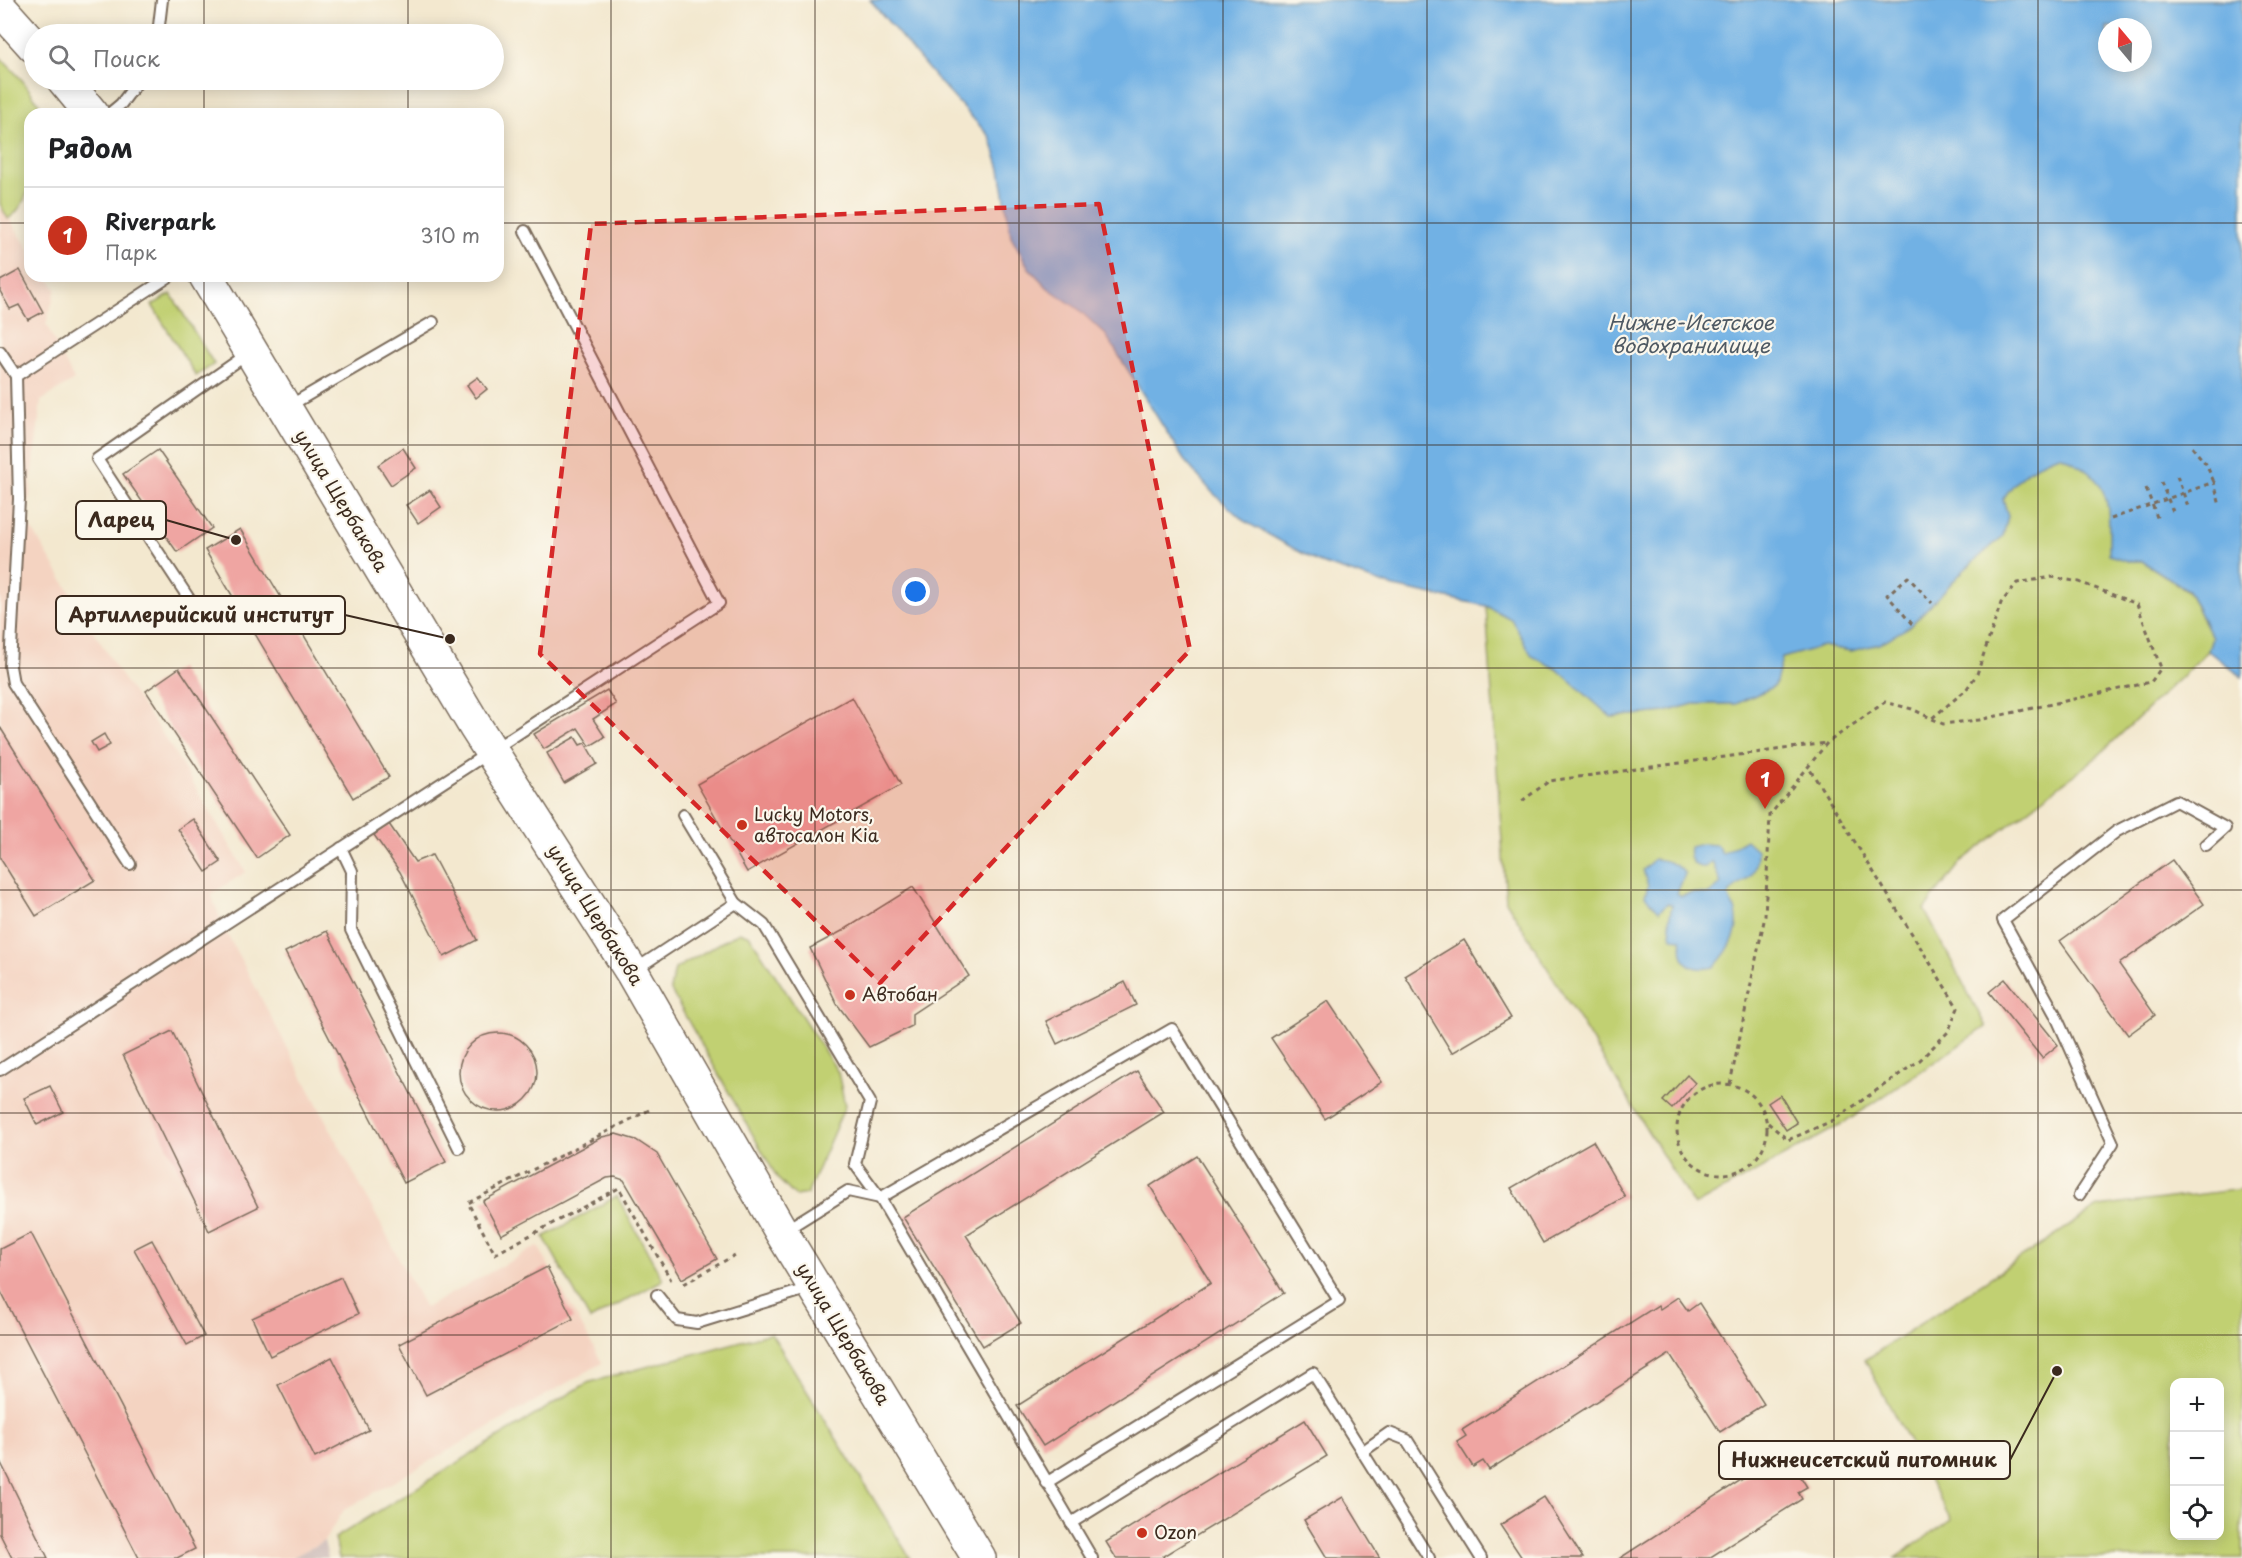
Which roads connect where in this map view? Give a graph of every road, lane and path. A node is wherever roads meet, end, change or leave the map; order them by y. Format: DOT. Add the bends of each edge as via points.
graph roads {
  1 [pos="162,0"];
  2 [pos="0,8"];
  3 [pos="159,24"];
  4 [pos="24,35"];
  5 [pos="72,90"];
  6 [pos="132,90"];
  7 [pos="87,108"];
  8 [pos="117,108"];
  9 [pos="525,231"];
  10 [pos="161,282"];
  11 [pos="210,282"];
  12 [pos="434,322"];
  13 [pos="0,352"];
  14 [pos="252,352"];
  15 [pos="16,376"];
  16 [pos="285,408"];
  17 [pos="2192,447"];
  18 [pos="2177,476"];
  19 [pos="2161,482"];
  20 [pos="2214,482"];
  21 [pos="2146,488"];
  22 [pos="2184,493"];
  23 [pos="2168,499"];
  24 [pos="2152,504"];
  25 [pos="2220,506"];
  26 [pos="2189,509"];
  27 [pos="2174,514"];
  28 [pos="2111,519"];
  29 [pos="2158,520"];
  30 [pos="1932,603"];
  31 [pos="1912,624"];
  32 [pos="207,626"];
  33 [pos="1931,719"];
  34 [pos="1827,743"];
  35 [pos="490,750"];
  36 [pos="1809,768"];
  37 [pos="1522,801"];
  38 [pos="683,815"];
  39 [pos="2206,845"];
  40 [pos="341,848"];
  41 [pos="130,864"];
  42 [pos="736,903"];
  43 [pos="632,972"];
  44 [pos="0,1070"];
  45 [pos="1730,1084"];
  46 [pos="649,1110"];
  47 [pos="1768,1123"];
  48 [pos="459,1148"];
  49 [pos="2079,1196"];
  50 [pos="880,1197"];
  51 [pos="782,1233"];
  52 [pos="735,1255"];
  53 [pos="671,1280"];
  54 [pos="684,1284"];
  55 [pos="815,1287"];
  56 [pos="657,1295"];
  57 [pos="1362,1452"];
  58 [pos="1046,1483"];
  59 [pos="1071,1523"];
  60 [pos="979,1558"];
  61 [pos="1092,1558"];
  62 [pos="1429,1558"];
  63 [pos="1481,1558"];
  1 -- 3 [label="lane"];
  2 -- 4 [label="main road"];
  5 -- 7 [label="main road"];
  6 -- 8 [label="lane"];
  9 -- 35 [label="lane" via="719,603"];
  10 -- 15 [label="lane"];
  11 -- 14 [label="main road, улица Щербакова"];
  12 -- 16 [label="lane"];
  13 -- 15 [label="lane"];
  14 -- 16 [label="main road, улица Щербакова"];
  14 -- 32 [label="lane" via="97,459"];
  15 -- 41 [label="lane" via="19,499 10,666 13,682"];
  16 -- 35 [label="main road, улица Щербакова"];
  17 -- 20 [label="path"];
  18 -- 22 [label="path"];
  19 -- 23 [label="path"];
  20 -- 22 [label="path"];
  20 -- 25 [label="path"];
  21 -- 24 [label="path"];
  22 -- 23 [label="path"];
  22 -- 26 [label="path"];
  23 -- 24 [label="path"];
  23 -- 27 [label="path"];
  24 -- 28 [label="path"];
  24 -- 29 [label="path"];
  30 -- 31 [label="path" via="1908,577 1887,595"];
  33 -- 33 [label="path" via="1943,724 1979,720 2151,682 2161,668 2137,604 2079,582 2052,577 2017,583 2001,603 1977,674 1966,690"];
  33 -- 34 [label="path" via="1885,702"];
  34 -- 36 [label="path"];
  34 -- 37 [label="path" via="1549,781"];
  35 -- 40 [label="lane"];
  35 -- 43 [label="main road, улица Щербакова"];
  36 -- 45 [label="path" via="1770,815 1765,916"];
  36 -- 47 [label="path" via="1958,1008 1948,1032 1920,1060 1834,1120 1788,1140"];
  38 -- 42 [label="lane"];
  39 -- 49 [label="lane" via="2225,828 2176,801 2117,831 2003,920 2055,1014 2113,1143"];
  40 -- 44 [label="lane"];
  40 -- 48 [label="lane" via="352,871 351,930"];
  42 -- 43 [label="lane"];
  42 -- 50 [label="lane" via="764,925 870,1102 855,1164"];
  43 -- 51 [label="main road, улица Щербакова"];
  45 -- 47 [label="path" via="1748,1091 1761,1105"];
  45 -- 47 [label="path" via="1711,1085 1694,1093 1682,1108 1677,1126 1679,1145 1689,1161 1705,1172 1724,1175 1742,1170 1757,1159 1766,1142"];
  46 -- 53 [label="path" via="468,1203 495,1254 619,1188"];
  50 -- 51 [label="lane" via="848,1191"];
  50 -- 58 [label="lane"];
  50 -- 58 [label="lane" via="1172,1029 1339,1301"];
  51 -- 55 [label="main road, улица Щербакова"];
  52 -- 54 [label="path"];
  55 -- 56 [label="lane" via="697,1323 677,1320"];
  55 -- 60 [label="main road, улица Щербакова"];
  57 -- 59 [label="lane" via="1313,1373"];
  57 -- 62 [label="lane"];
  57 -- 63 [label="lane" via="1389,1433 1407,1440"];
  58 -- 59 [label="lane"];
  59 -- 61 [label="lane"];
}
